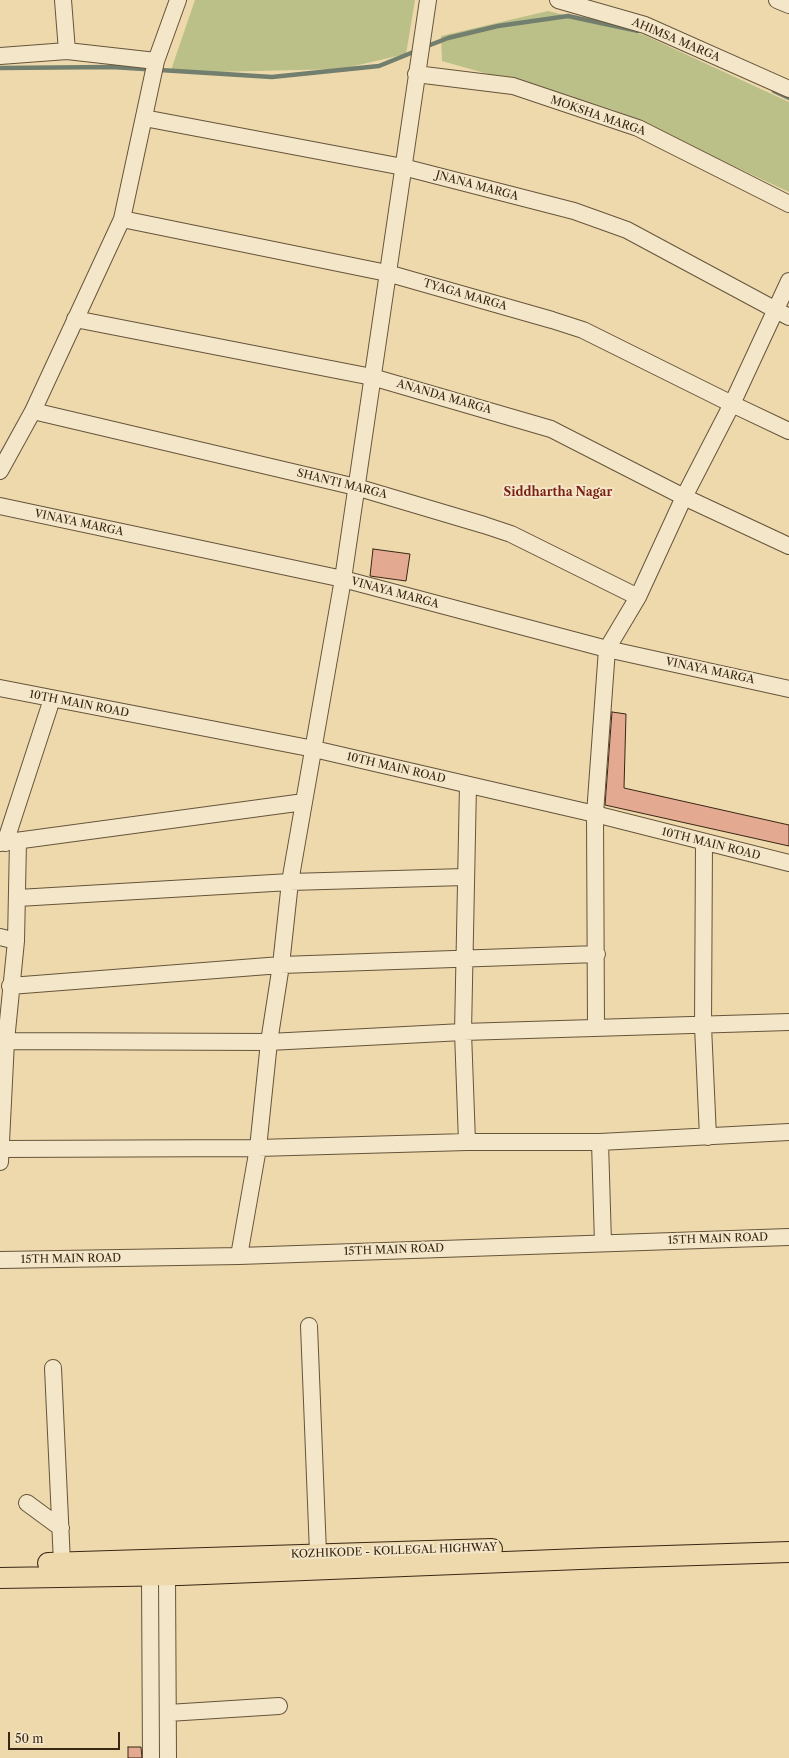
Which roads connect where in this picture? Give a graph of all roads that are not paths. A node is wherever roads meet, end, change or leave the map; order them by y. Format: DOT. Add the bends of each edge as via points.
graph roads {
  1 [pos="63,0"];
  2 [pos="178,0"];
  3 [pos="428,0"];
  4 [pos="558,0"];
  5 [pos="777,0"];
  6 [pos="789,5"];
  7 [pos="67,52"];
  8 [pos="0,56"];
  9 [pos="156,65"];
  10 [pos="417,66"];
  11 [pos="789,89"];
  12 [pos="144,118"];
  13 [pos="403,167"];
  14 [pos="789,204"];
  15 [pos="122,218"];
  16 [pos="387,273"];
  17 [pos="789,280"];
  18 [pos="782,313"];
  19 [pos="75,319"];
  20 [pos="372,377"];
  21 [pos="732,404"];
  22 [pos="33,411"];
  23 [pos="789,431"];
  24 [pos="0,471"];
  25 [pos="356,486"];
  26 [pos="684,497"];
  27 [pos="0,506"];
  28 [pos="789,546"];
  29 [pos="343,579"];
  30 [pos="638,597"];
  31 [pos="607,649"];
  32 [pos="0,688"];
  33 [pos="789,689"];
  34 [pos="52,699"];
  35 [pos="314,749"];
  36 [pos="468,785"];
  37 [pos="304,802"];
  38 [pos="595,814"];
  39 [pos="8,842"];
  40 [pos="704,842"];
  41 [pos="789,863"];
  42 [pos="465,877"];
  43 [pos="290,882"];
  44 [pos="18,898"];
  45 [pos="0,937"];
  46 [pos="16,941"];
  47 [pos="597,954"];
  48 [pos="464,959"];
  49 [pos="281,964"];
  50 [pos="10,986"];
  51 [pos="789,1022"];
  52 [pos="703,1026"];
  53 [pos="596,1028"];
  54 [pos="463,1032"];
  55 [pos="3,1040"];
  56 [pos="269,1042"];
  57 [pos="789,1132"];
  58 [pos="708,1136"];
  59 [pos="467,1142"];
  60 [pos="600,1142"];
  61 [pos="258,1148"];
  62 [pos="1,1154"];
  63 [pos="789,1237"];
  64 [pos="603,1243"];
  65 [pos="239,1256"];
  66 [pos="0,1260"];
  67 [pos="308,1326"];
  68 [pos="53,1368"];
  69 [pos="28,1503"];
  70 [pos="61,1528"];
  71 [pos="789,1541"];
  72 [pos="789,1552"];
  73 [pos="318,1553"];
  74 [pos="62,1563"];
  75 [pos="0,1564"];
  76 [pos="159,1575"];
  77 [pos="0,1578"];
  78 [pos="279,1706"];
  79 [pos="168,1713"];
  80 [pos="151,1758"];
  81 [pos="168,1758"];
  1 -- 7 [label="street"];
  2 -- 9 [label="street"];
  3 -- 10 [label="street"];
  4 -- 11 [label="street, AHIMSA MARGA" via="645,24"];
  5 -- 6 [label="street"];
  7 -- 8 [label="street"];
  7 -- 9 [label="street"];
  9 -- 12 [label="street"];
  10 -- 13 [label="street"];
  10 -- 14 [label="street, MOKSHA MARGA" via="513,86 638,128"];
  12 -- 13 [label="street, JNANA MARGA"];
  12 -- 15 [label="street"];
  13 -- 16 [label="street"];
  13 -- 18 [label="street, JNANA MARGA" via="574,211 627,230"];
  15 -- 16 [label="street, TYAGA MARGA"];
  15 -- 19 [label="street"];
  16 -- 20 [label="street"];
  16 -- 21 [label="street, TYAGA MARGA" via="583,330"];
  17 -- 18 [label="street"];
  18 -- 21 [label="street"];
  19 -- 20 [label="street, ANANDA MARGA"];
  19 -- 22 [label="street"];
  20 -- 25 [label="street"];
  20 -- 26 [label="street, ANANDA MARGA" via="551,429"];
  21 -- 23 [label="street, TYAGA MARGA"];
  21 -- 26 [label="street"];
  22 -- 24 [label="street"];
  22 -- 25 [label="street, SHANTI MARGA"];
  25 -- 29 [label="street"];
  25 -- 30 [label="street, SHANTI MARGA" via="511,534"];
  26 -- 28 [label="street, ANANDA MARGA"];
  26 -- 30 [label="street"];
  27 -- 29 [label="street, VINAYA MARGA"];
  29 -- 31 [label="street, VINAYA MARGA"];
  29 -- 35 [label="street"];
  30 -- 31 [label="street"];
  31 -- 33 [label="street, VINAYA MARGA"];
  31 -- 38 [label="street"];
  32 -- 34 [label="street, 10TH MAIN ROAD"];
  34 -- 35 [label="street, 10TH MAIN ROAD"];
  34 -- 39 [label="street"];
  35 -- 36 [label="street, 10TH MAIN ROAD"];
  35 -- 37 [label="street"];
  36 -- 38 [label="street, 10TH MAIN ROAD"];
  36 -- 42 [label="street"];
  37 -- 39 [label="street"];
  37 -- 43 [label="street"];
  38 -- 40 [label="street, 10TH MAIN ROAD"];
  38 -- 47 [label="street"];
  39 -- 44 [label="street"];
  40 -- 41 [label="street, 10TH MAIN ROAD"];
  40 -- 52 [label="street"];
  42 -- 43 [label="street"];
  42 -- 48 [label="street"];
  43 -- 44 [label="street"];
  43 -- 49 [label="street"];
  44 -- 46 [label="street"];
  45 -- 46 [label="street"];
  46 -- 50 [label="street"];
  47 -- 48 [label="street"];
  47 -- 53 [label="street"];
  48 -- 49 [label="street"];
  48 -- 54 [label="street"];
  49 -- 50 [label="street"];
  49 -- 56 [label="street"];
  50 -- 55 [label="street"];
  51 -- 52 [label="street"];
  52 -- 53 [label="street"];
  52 -- 58 [label="street"];
  53 -- 54 [label="street"];
  54 -- 56 [label="street"];
  54 -- 59 [label="street"];
  55 -- 56 [label="street"];
  55 -- 62 [label="street"];
  56 -- 61 [label="street"];
  57 -- 58 [label="street"];
  58 -- 60 [label="street"];
  59 -- 60 [label="street"];
  59 -- 61 [label="street"];
  60 -- 64 [label="street"];
  61 -- 62 [label="street"];
  61 -- 65 [label="street"];
  63 -- 64 [label="street, 15TH MAIN ROAD"];
  64 -- 65 [label="street, 15TH MAIN ROAD"];
  65 -- 66 [label="street, 15TH MAIN ROAD"];
  67 -- 73 [label="street"];
  68 -- 70 [label="street"];
  69 -- 70 [label="street"];
  70 -- 74 [label="street"];
  71 -- 73 [label="main road, KOZHIKODE - KOLLEGAL HIGHWAY"];
  72 -- 76 [label="main road"];
  73 -- 74 [label="main road, KOZHIKODE - KOLLEGAL HIGHWAY"];
  74 -- 75 [label="main road, KOZHIKODE - KOLLEGAL HIGHWAY"];
  76 -- 77 [label="main road"];
  76 -- 79 [label="street"];
  76 -- 80 [label="street"];
  78 -- 79 [label="street"];
  79 -- 81 [label="street"];
}
